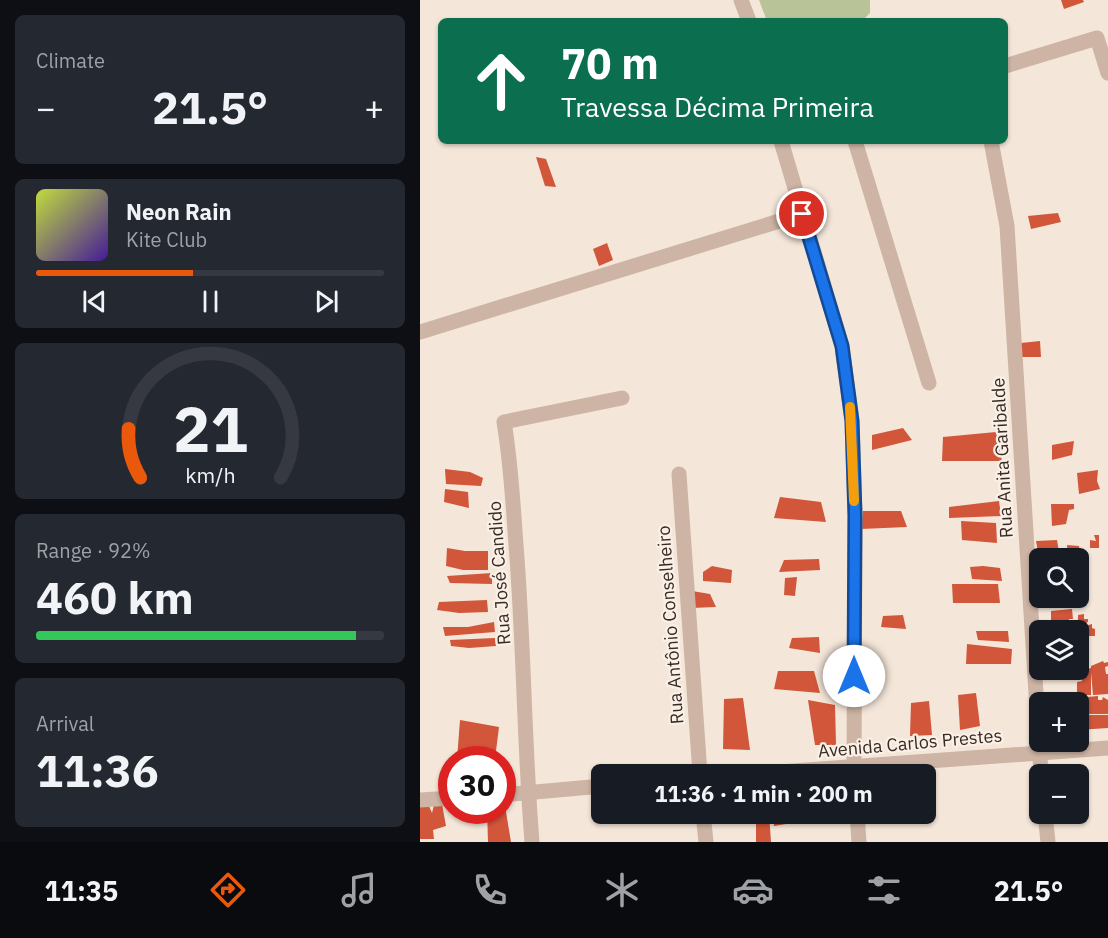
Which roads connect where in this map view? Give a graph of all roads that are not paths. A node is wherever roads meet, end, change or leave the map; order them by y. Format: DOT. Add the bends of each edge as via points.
graph roads {
  1 [pos="741,0"];
  2 [pos="747,18"];
  3 [pos="1008,65"];
  4 [pos="1108,73"];
  5 [pos="782,144"];
  6 [pos="856,144"];
  7 [pos="993,144"];
  8 [pos="802,214"];
  9 [pos="420,332"];
  10 [pos="929,382"];
  11 [pos="622,398"];
  12 [pos="679,474"];
  13 [pos="1035,692"];
  14 [pos="1108,748"];
  15 [pos="1089,749"];
  16 [pos="1039,752"];
  17 [pos="699,764"];
  18 [pos="853,764"];
  19 [pos="922,764"];
  20 [pos="1040,764"];
  21 [pos="591,787"];
  22 [pos="528,793"];
  23 [pos="516,794"];
  24 [pos="438,799"];
  25 [pos="420,800"];
  26 [pos="704,824"];
  27 [pos="858,824"];
  28 [pos="1046,824"];
  29 [pos="532,842"];
  30 [pos="706,842"];
  31 [pos="860,842"];
  32 [pos="1048,842"];
  1 -- 2 [label="street"];
  3 -- 4 [label="street" via="1097,38"];
  5 -- 8 [label="street"];
  6 -- 10 [label="street"];
  7 -- 13 [label="street, Rua Anita Garibalde" via="1007,226"];
  8 -- 9 [label="street"];
  8 -- 18 [label="street" via="842,346 852,421"];
  11 -- 22 [label="street, Rua José Candido" via="504,422 523,637"];
  12 -- 17 [label="street, Rua Antônio Conselheiro"];
  14 -- 15 [label="street, Avenida Carlos Prestes"];
  16 -- 19 [label="street, Avenida Carlos Prestes"];
  16 -- 20 [label="street, Rua Anita Garibalde"];
  21 -- 22 [label="street"];
  22 -- 23 [label="street"];
  22 -- 29 [label="street, Rua José Candido"];
  24 -- 25 [label="street"];
  26 -- 30 [label="street"];
  27 -- 31 [label="street"];
  28 -- 32 [label="street"];
}
